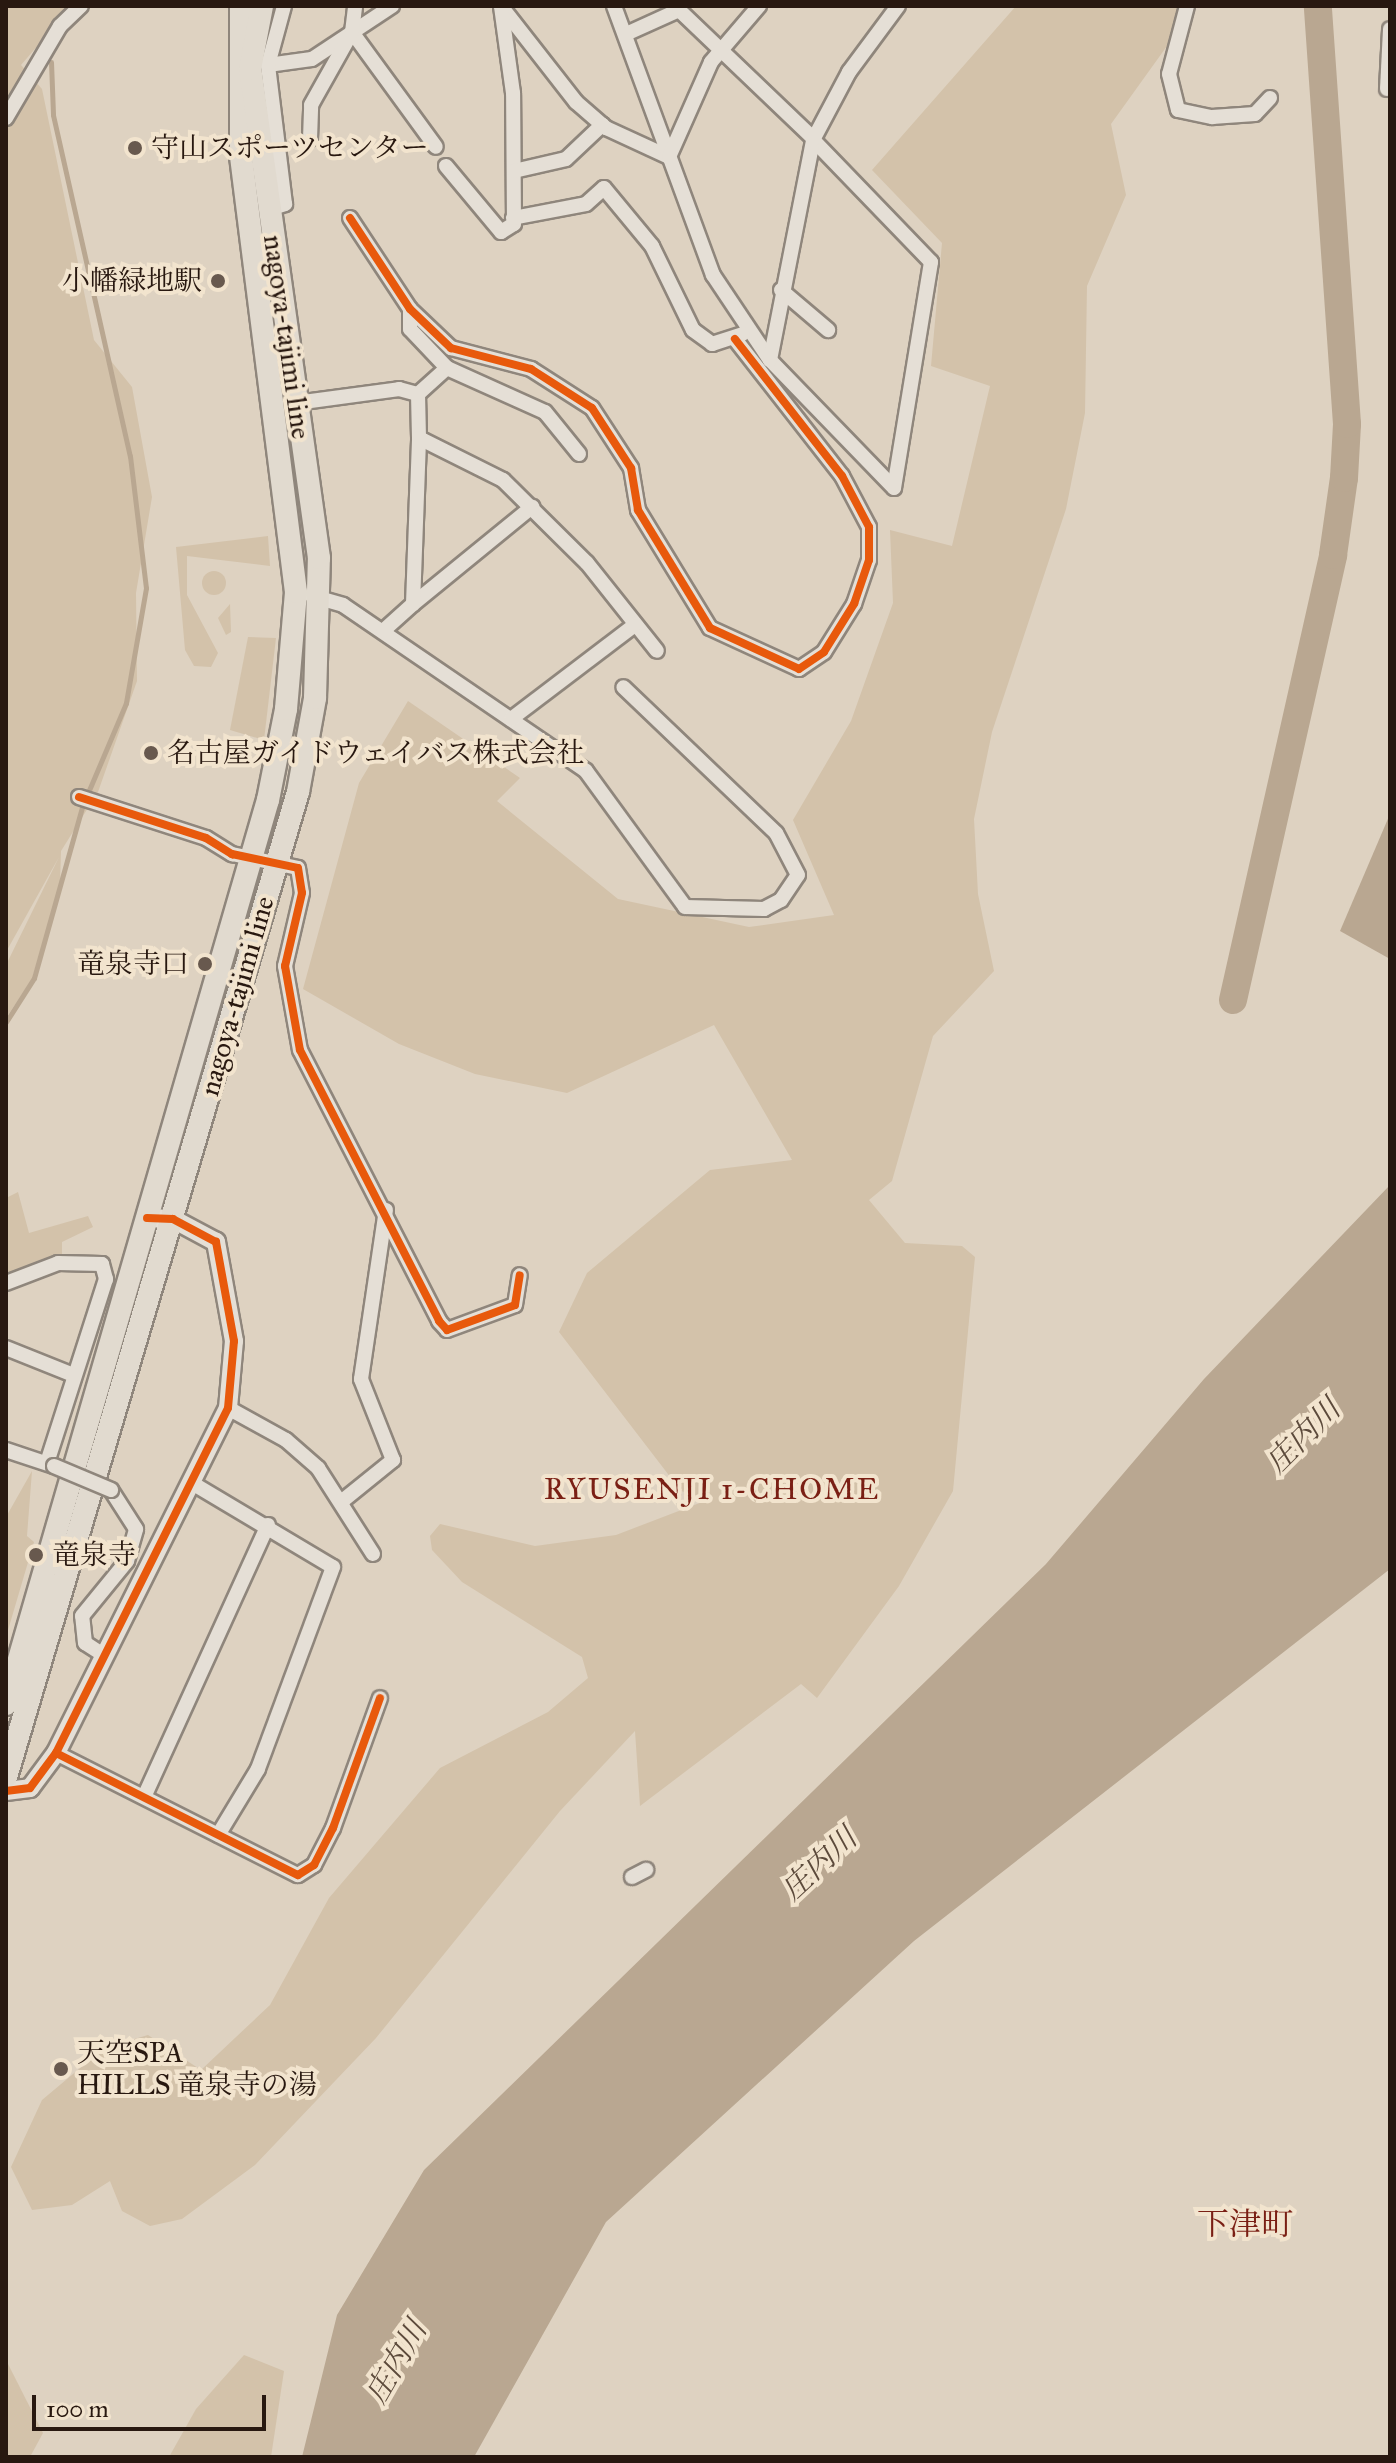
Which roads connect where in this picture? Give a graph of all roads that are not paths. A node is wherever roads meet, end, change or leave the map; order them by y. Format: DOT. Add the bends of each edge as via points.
graph roads {
  1 [pos="81,6"];
  2 [pos="241,6"];
  3 [pos="262,6"];
  4 [pos="284,6"];
  5 [pos="355,6"];
  6 [pos="392,6"];
  7 [pos="614,6"];
  8 [pos="759,6"];
  9 [pos="898,6"];
  10 [pos="1187,6"];
  11 [pos="501,7"];
  12 [pos="680,8"];
  13 [pos="1390,29"];
  14 [pos="352,32"];
  15 [pos="626,34"];
  16 [pos="720,48"];
  17 [pos="268,65"];
  18 [pos="1387,89"];
  19 [pos="1270,98"];
  20 [pos="6,118"];
  21 [pos="602,125"];
  22 [pos="310,139"];
  23 [pos="814,140"];
  24 [pos="436,147"];
  25 [pos="669,157"];
  26 [pos="446,166"];
  27 [pos="514,171"];
  28 [pos="269,209"];
  29 [pos="350,218"];
  30 [pos="513,218"];
  31 [pos="781,290"];
  32 [pos="410,309"];
  33 [pos="828,330"];
  34 [pos="741,334"];
  35 [pos="770,360"];
  36 [pos="447,368"];
  37 [pos="418,394"];
  38 [pos="296,403"];
  39 [pos="419,438"];
  40 [pos="579,454"];
  41 [pos="532,507"];
  42 [pos="296,600"];
  43 [pos="320,602"];
  44 [pos="413,604"];
  45 [pos="635,625"];
  46 [pos="383,631"];
  47 [pos="657,651"];
  48 [pos="623,687"];
  49 [pos="511,719"];
  50 [pos="79,797"];
  51 [pos="252,855"];
  52 [pos="277,862"];
  53 [pos="386,1210"];
  54 [pos="147,1218"];
  55 [pos="173,1219"];
  56 [pos="520,1275"];
  57 [pos="6,1283"];
  58 [pos="6,1348"];
  59 [pos="73,1375"];
  60 [pos="228,1408"];
  61 [pos="6,1450"];
  62 [pos="51,1464"];
  63 [pos="192,1483"];
  64 [pos="341,1502"];
  65 [pos="268,1525"];
  66 [pos="373,1554"];
  67 [pos="102,1654"];
  68 [pos="380,1698"];
  69 [pos="6,1704"];
  70 [pos="56,1753"];
  71 [pos="6,1777"];
  72 [pos="6,1791"];
  73 [pos="144,1797"];
  74 [pos="218,1835"];
  75 [pos="646,1870"];
  76 [pos="632,1877"];
  1 -- 20 [label="street" via="60,26"];
  2 -- 42 [label="main road, nagoya-tajimi line" via="241,155"];
  3 -- 28 [label="main road, nagoya-tajimi line" via="250,69"];
  4 -- 17 [label="street"];
  5 -- 14 [label="street"];
  6 -- 14 [label="street"];
  7 -- 15 [label="street"];
  8 -- 16 [label="street"];
  9 -- 23 [label="street" via="849,72"];
  10 -- 19 [label="street" via="1169,74 1178,110 1212,117 1255,114"];
  11 -- 21 [label="street"];
  11 -- 27 [label="street"];
  12 -- 15 [label="street"];
  12 -- 16 [label="street"];
  13 -- 18 [label="street"];
  14 -- 17 [label="street" via="299,64"];
  14 -- 22 [label="street" via="319,84"];
  14 -- 24 [label="street"];
  15 -- 25 [label="street"];
  16 -- 23 [label="street"];
  16 -- 25 [label="street"];
  17 -- 28 [label="street" via="285,204"];
  21 -- 25 [label="street"];
  21 -- 27 [label="street" via="566,159"];
  23 -- 31 [label="street"];
  23 -- 35 [label="street" via="931,262 894,488"];
  25 -- 34 [label="street" via="703,252"];
  26 -- 30 [label="street" via="501,232"];
  27 -- 30 [label="street"];
  28 -- 38 [label="main road, nagoya-tajimi line"];
  29 -- 32 [label="street"];
  30 -- 34 [label="street" via="586,204 604,188 652,246 693,330 712,344"];
  31 -- 33 [label="street"];
  31 -- 35 [label="street"];
  32 -- 34 [label="street" via="451,348 531,369 585,401 631,468 638,510 710,628 775,663 805,668 824,652 854,604 869,560 869,527 842,476"];
  32 -- 36 [label="street" via="410,329"];
  34 -- 35 [label="street"];
  36 -- 37 [label="street"];
  36 -- 40 [label="street" via="545,412"];
  37 -- 38 [label="street" via="399,389"];
  37 -- 39 [label="street"];
  38 -- 43 [label="main road, nagoya-tajimi line"];
  39 -- 41 [label="street" via="491,471"];
  39 -- 44 [label="street"];
  41 -- 44 [label="street"];
  41 -- 45 [label="street"];
  42 -- 43 [label="street"];
  42 -- 51 [label="main road, nagoya-tajimi line" via="276,768"];
  43 -- 46 [label="street" via="343,605"];
  43 -- 52 [label="main road, nagoya-tajimi line" via="309,735"];
  44 -- 46 [label="street"];
  45 -- 47 [label="street"];
  45 -- 49 [label="street"];
  46 -- 49 [label="street"];
  48 -- 49 [label="street" via="776,833 798,875 781,900 764,909 685,907 600,784"];
  50 -- 51 [label="street"];
  51 -- 52 [label="street"];
  51 -- 54 [label="main road, nagoya-tajimi line"];
  52 -- 53 [label="street" via="298,868 304,878 285,966 300,1050"];
  52 -- 55 [label="main road, nagoya-tajimi line"];
  53 -- 56 [label="street" via="447,1330 515,1305"];
  53 -- 64 [label="street" via="361,1379 393,1460"];
  54 -- 55 [label="street"];
  54 -- 69 [label="main road, nagoya-tajimi line"];
  55 -- 60 [label="street" via="216,1242 234,1341"];
  55 -- 71 [label="main road, nagoya-tajimi line"];
  57 -- 59 [label="street" via="58,1263 102,1264 106,1279"];
  58 -- 59 [label="street"];
  59 -- 62 [label="street"];
  60 -- 63 [label="street"];
  60 -- 64 [label="street" via="286,1440"];
  61 -- 62 [label="street"];
  62 -- 67 [label="street, bridge" via="111,1490 132,1511 136,1529 127,1561 82,1616 85,1643"];
  63 -- 65 [label="street"];
  63 -- 67 [label="street"];
  64 -- 66 [label="street"];
  65 -- 73 [label="street"];
  65 -- 74 [label="street" via="333,1567 258,1769"];
  67 -- 70 [label="street"];
  68 -- 74 [label="street" via="344,1803 306,1872 298,1875"];
  70 -- 72 [label="street" via="30,1788"];
  70 -- 73 [label="street"];
  73 -- 74 [label="street"];
  75 -- 76 [label="street"];
}
